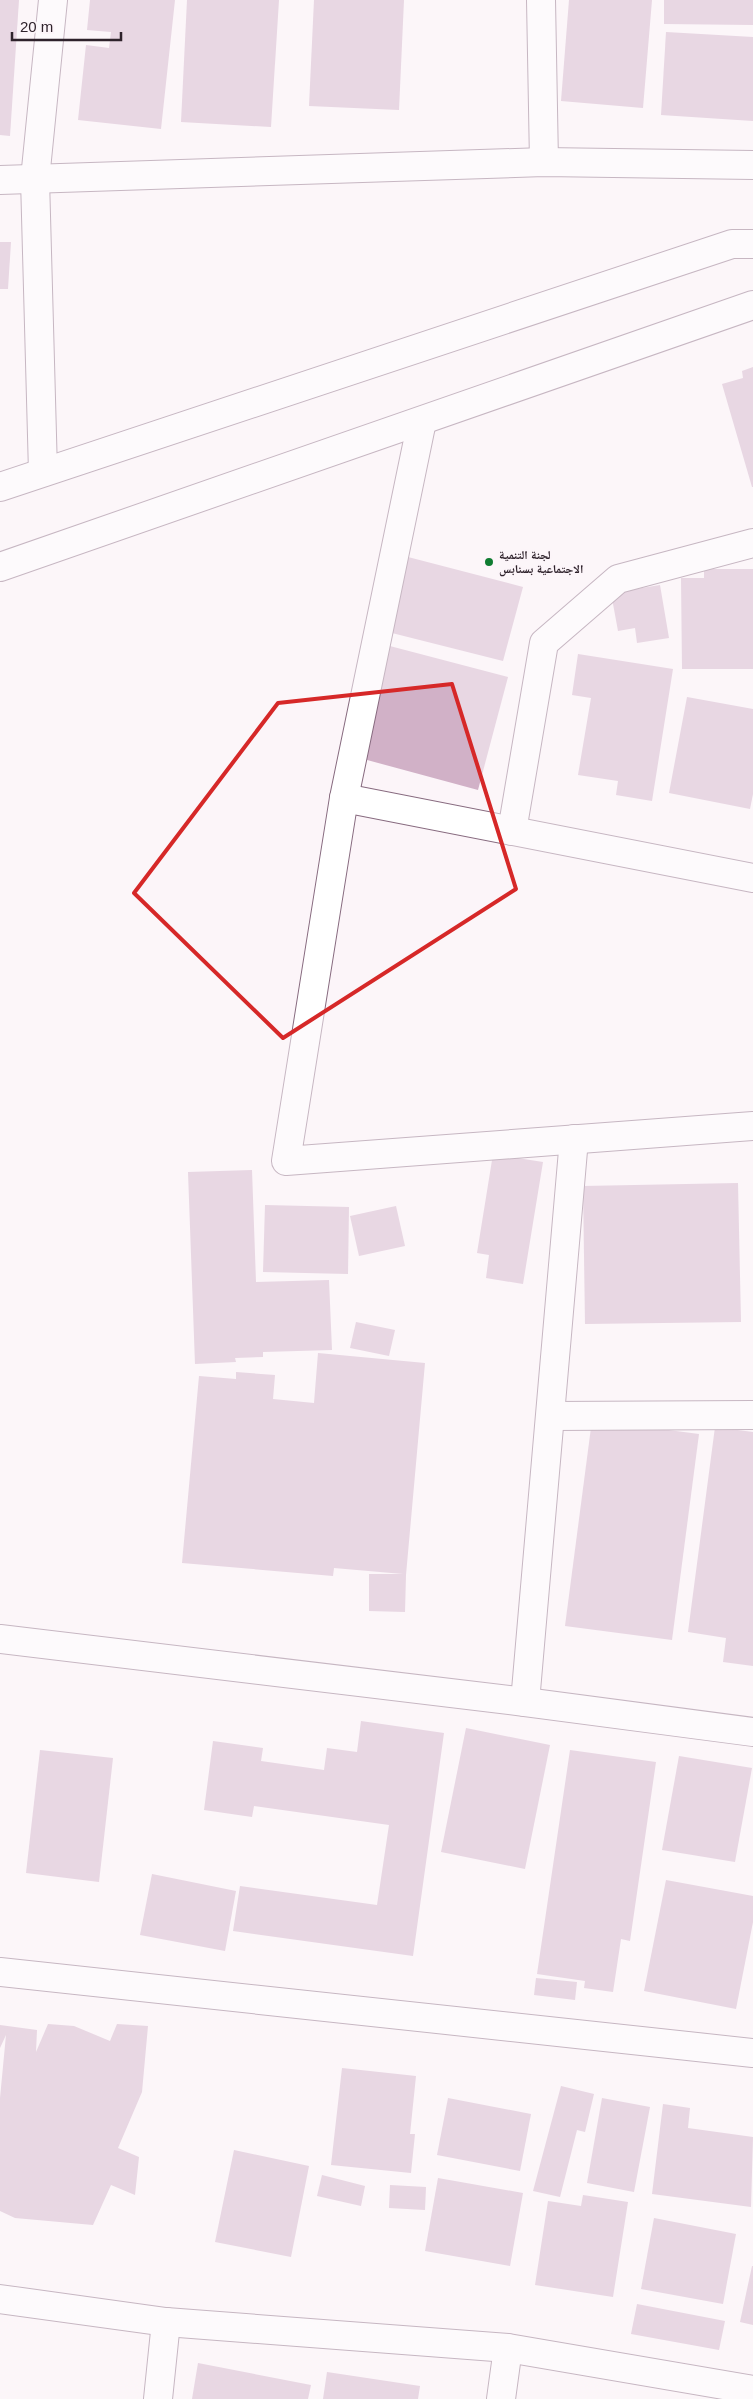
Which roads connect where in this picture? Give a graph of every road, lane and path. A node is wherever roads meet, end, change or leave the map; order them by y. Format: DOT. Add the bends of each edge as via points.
graph roads {
  1 [pos="53,0"];
  2 [pos="541,0"];
  3 [pos="544,162"];
  4 [pos="753,165"];
  5 [pos="35,179"];
  6 [pos="0,180"];
  7 [pos="753,244"];
  8 [pos="753,305"];
  9 [pos="422,421"];
  10 [pos="43,472"];
  11 [pos="0,487"];
  12 [pos="753,543"];
  13 [pos="0,567"];
  14 [pos="344,798"];
  15 [pos="512,831"];
  16 [pos="753,878"];
  17 [pos="753,1126"];
  18 [pos="574,1139"];
  19 [pos="753,1415"];
  20 [pos="551,1416"];
  21 [pos="0,1639"];
  22 [pos="525,1702"];
  23 [pos="753,1732"];
  24 [pos="0,1972"];
  25 [pos="753,2052"];
  26 [pos="0,2299"];
  27 [pos="166,2322"];
  28 [pos="508,2348"];
  29 [pos="740,2392"];
  30 [pos="158,2399"];
  31 [pos="501,2399"];
  1 -- 5 [label="street"];
  2 -- 3 [label="street"];
  3 -- 4 [label="street"];
  3 -- 5 [label="street"];
  5 -- 6 [label="street"];
  5 -- 10 [label="street"];
  7 -- 10 [label="street" via="732,244"];
  8 -- 9 [label="street"];
  9 -- 13 [label="street"];
  9 -- 14 [label="street"];
  10 -- 11 [label="street"];
  12 -- 15 [label="street" via="618,579 544,643"];
  14 -- 15 [label="street"];
  14 -- 18 [label="street" via="286,1161"];
  15 -- 16 [label="street"];
  17 -- 18 [label="street"];
  18 -- 20 [label="street"];
  19 -- 20 [label="street"];
  20 -- 22 [label="street"];
  21 -- 22 [label="street"];
  22 -- 23 [label="street"];
  24 -- 25 [label="street"];
  26 -- 27 [label="street"];
  27 -- 28 [label="street"];
  27 -- 30 [label="street"];
  28 -- 29 [label="street"];
  28 -- 31 [label="street"];
}
